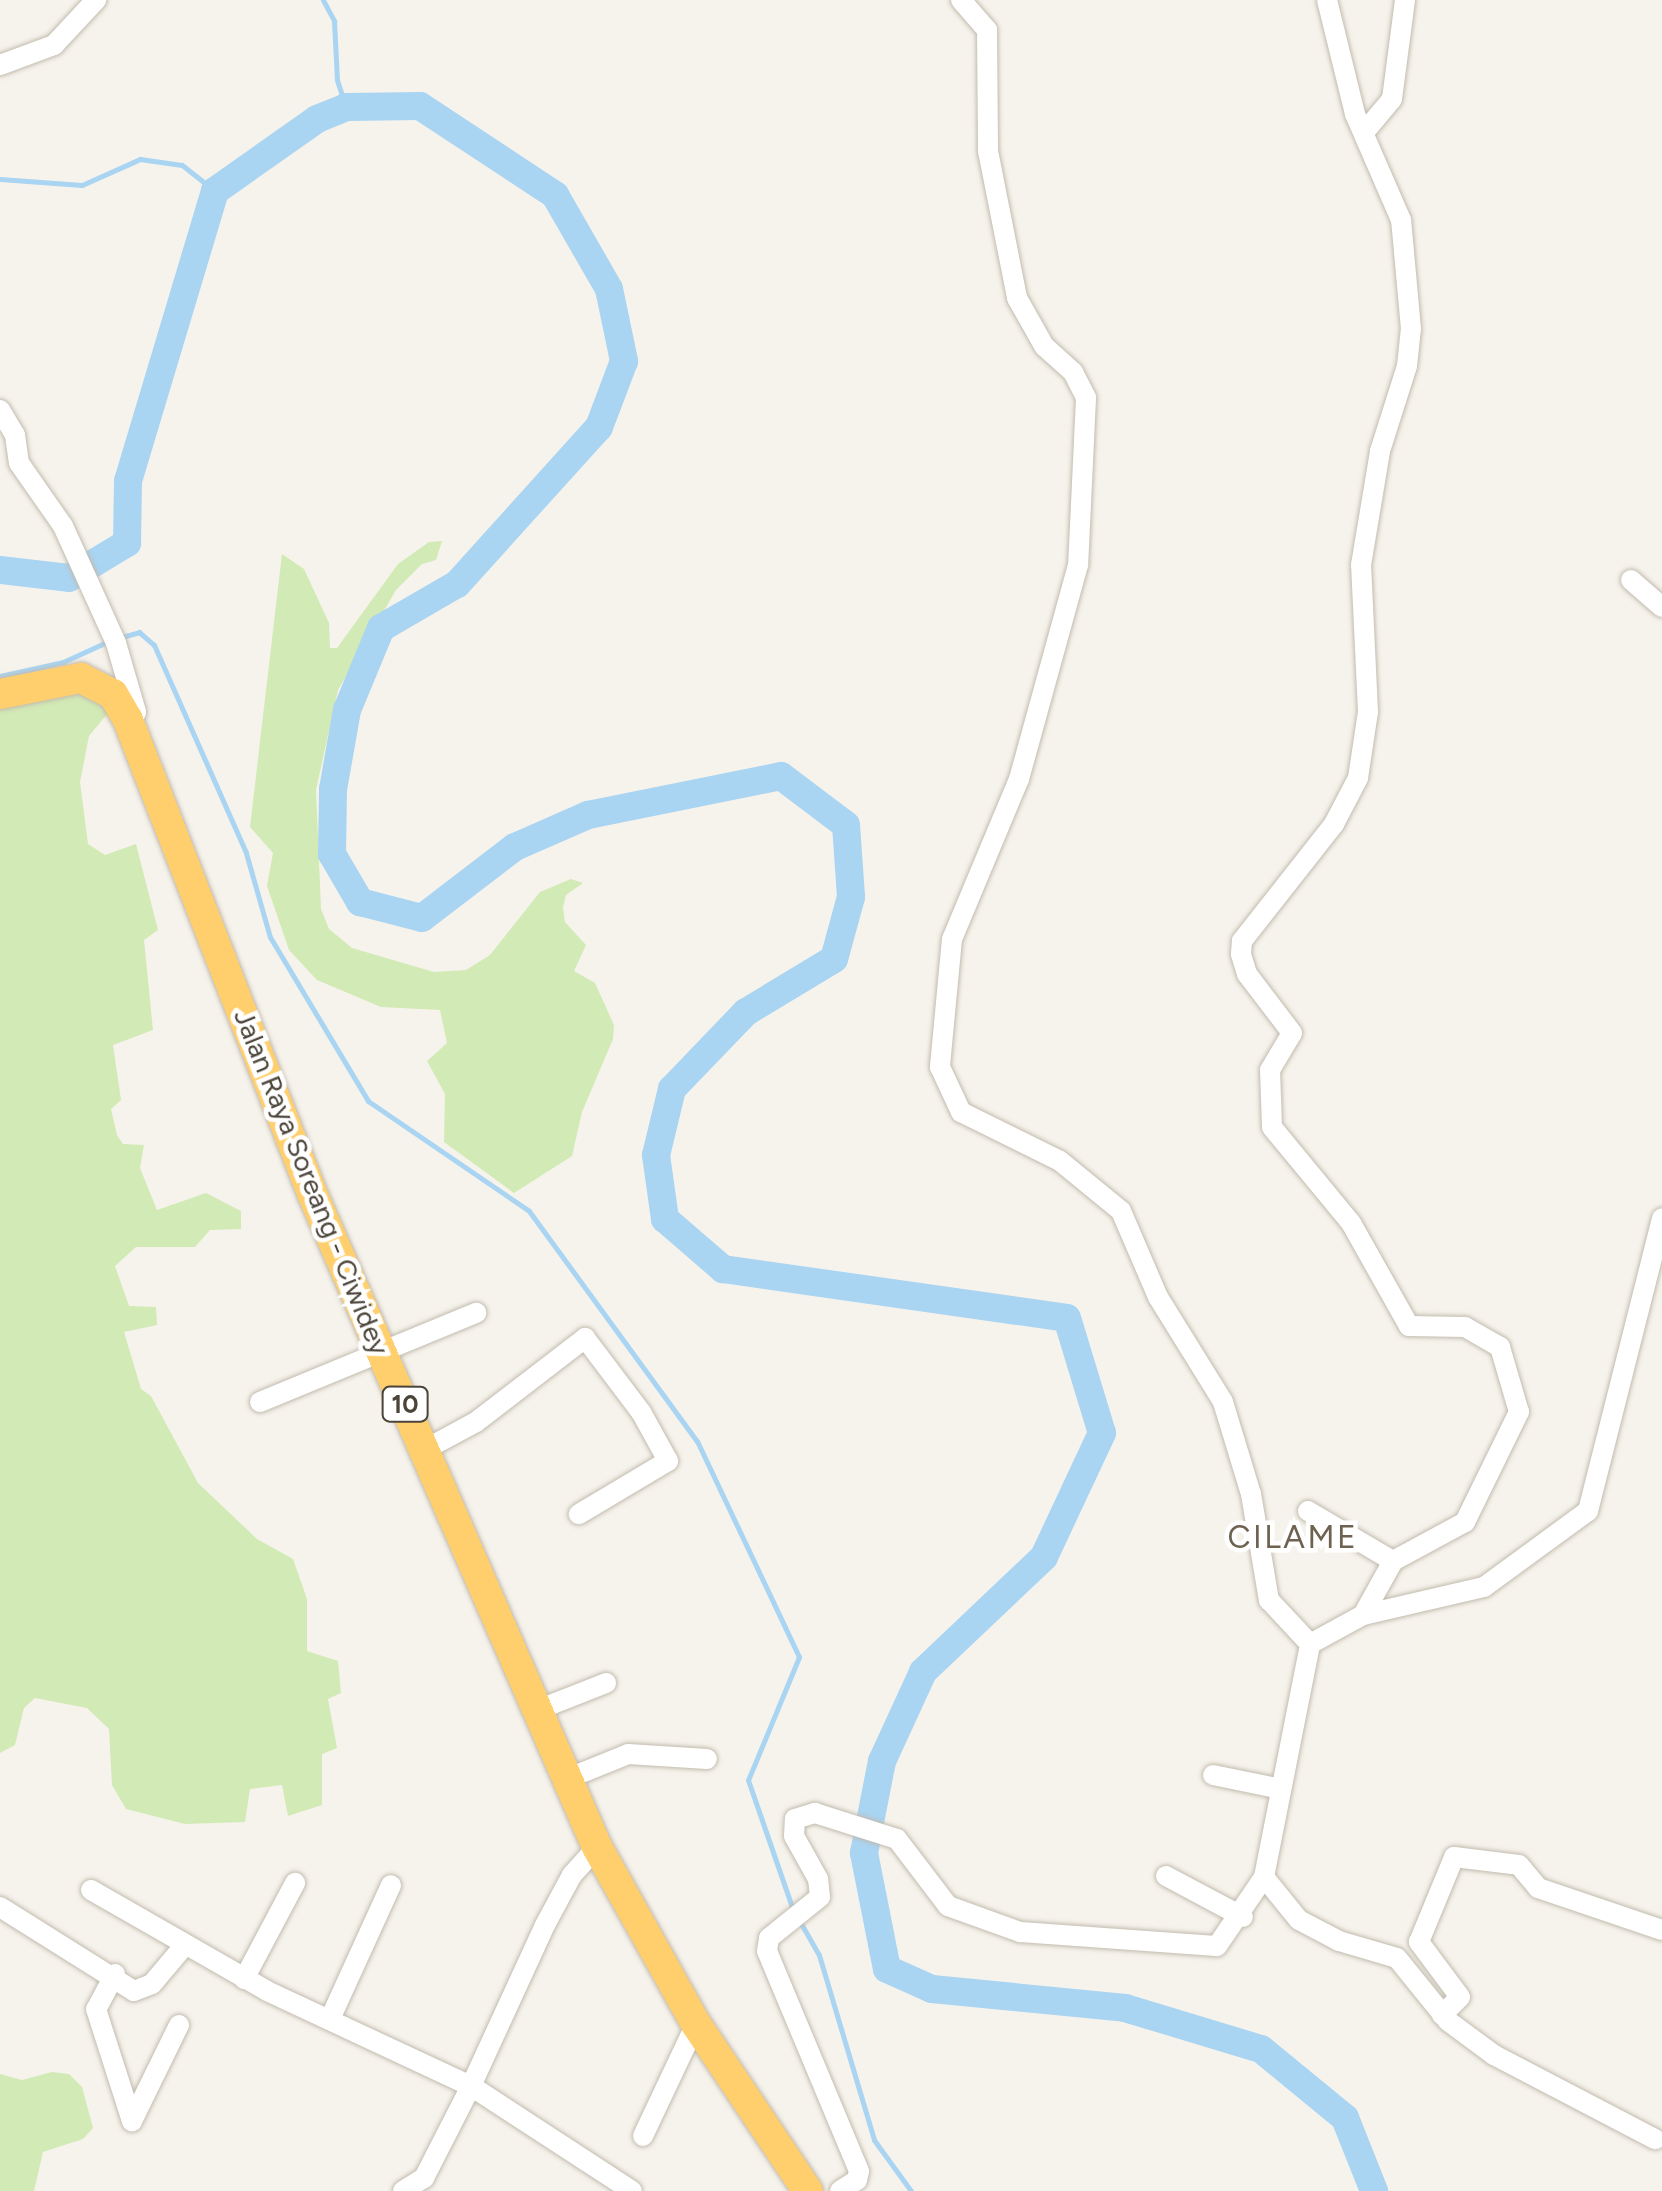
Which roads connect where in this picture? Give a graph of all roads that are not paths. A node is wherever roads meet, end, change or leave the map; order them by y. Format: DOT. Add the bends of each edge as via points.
graph roads {
  1 [pos="96,0"];
  2 [pos="962,0"];
  3 [pos="1328,0"];
  4 [pos="1405,0"];
  5 [pos="0,65"];
  6 [pos="1366,130"];
  7 [pos="0,410"];
  8 [pos="1630,580"];
  9 [pos="1662,607"];
  10 [pos="0,694"];
  11 [pos="128,720"];
  12 [pos="1662,1218"];
  13 [pos="476,1313"];
  14 [pos="382,1352"];
  15 [pos="260,1402"];
  16 [pos="426,1449"];
  17 [pos="1308,1511"];
  18 [pos="578,1514"];
  19 [pos="1392,1561"];
  20 [pos="1363,1615"];
  21 [pos="1310,1644"];
  22 [pos="606,1683"];
  23 [pos="540,1709"];
  24 [pos="707,1759"];
  25 [pos="1214,1775"];
  26 [pos="568,1778"];
  27 [pos="1281,1789"];
  28 [pos="597,1848"];
  29 [pos="1166,1876"];
  30 [pos="1264,1877"];
  31 [pos="295,1883"];
  32 [pos="391,1885"];
  33 [pos="91,1890"];
  34 [pos="0,1907"];
  35 [pos="1243,1916"];
  36 [pos="1662,1930"];
  37 [pos="184,1946"];
  38 [pos="115,1974"];
  39 [pos="244,1979"];
  40 [pos="1442,2015"];
  41 [pos="330,2020"];
  42 [pos="696,2024"];
  43 [pos="179,2025"];
  44 [pos="471,2086"];
  45 [pos="642,2136"];
  46 [pos="1656,2139"];
  47 [pos="403,2191"];
  48 [pos="632,2191"];
  49 [pos="808,2191"];
  50 [pos="840,2191"];
  1 -- 5 [label="street" via="54,45"];
  2 -- 21 [label="street" via="987,30 988,151 1017,298 1044,346 1085,390 1086,415 1078,565 1019,779 952,939 940,1067 962,1112 1060,1162 1120,1211 1158,1296 1223,1402 1252,1494 1270,1600"];
  3 -- 6 [label="street" via="1355,114"];
  4 -- 6 [label="street" via="1392,100"];
  6 -- 19 [label="street" via="1401,220 1410,329 1361,565 1368,712 1358,778 1334,824 1242,940 1241,954 1246,974 1292,1032 1270,1070 1272,1127 1351,1223 1399,1316 1422,1329 1484,1332 1500,1346 1512,1375 1515,1424 1464,1522"];
  7 -- 11 [label="street" via="28,482 63,526 116,643 136,712"];
  8 -- 9 [label="street"];
  10 -- 11 [label="highway, Jalan Raya Soreang - Ciwidey / 10" via="81,678 113,694"];
  11 -- 14 [label="highway, Jalan Raya Soreang - Ciwidey / 10" via="312,1193"];
  12 -- 20 [label="street" via="1588,1511 1484,1587"];
  13 -- 14 [label="street"];
  14 -- 15 [label="street"];
  14 -- 16 [label="highway, Jalan Raya Soreang - Ciwidey / 10"];
  16 -- 18 [label="street" via="476,1422 585,1338 668,1461"];
  16 -- 23 [label="highway, Jalan Raya Soreang - Ciwidey / 10"];
  17 -- 19 [label="street"];
  19 -- 20 [label="street"];
  20 -- 21 [label="street"];
  21 -- 27 [label="street"];
  22 -- 23 [label="street"];
  23 -- 26 [label="highway, Jalan Raya Soreang - Ciwidey / 10"];
  24 -- 26 [label="street" via="628,1754"];
  25 -- 27 [label="street"];
  26 -- 28 [label="highway, Jalan Raya Soreang - Ciwidey / 10"];
  27 -- 30 [label="street"];
  28 -- 42 [label="highway, Jalan Raya Soreang - Ciwidey / 10"];
  28 -- 44 [label="street" via="572,1875 545,1925"];
  29 -- 35 [label="street"];
  30 -- 35 [label="street"];
  30 -- 40 [label="street" via="1299,1920 1338,1941 1397,1958"];
  31 -- 39 [label="street"];
  32 -- 41 [label="street"];
  33 -- 37 [label="street"];
  34 -- 38 [label="street"];
  35 -- 50 [label="street" via="1217,1946 1020,1932 948,1906 897,1839 815,1814 795,1819 794,1836 818,1879 820,1897 770,1938 767,1950 859,2170 857,2180"];
  36 -- 40 [label="street" via="1538,1888 1519,1865 1454,1857 1419,1942 1460,1997"];
  37 -- 38 [label="street" via="141,1992"];
  37 -- 39 [label="street"];
  38 -- 43 [label="street" via="96,2010 132,2121"];
  39 -- 41 [label="street"];
  40 -- 46 [label="street" via="1494,2055"];
  41 -- 44 [label="street"];
  42 -- 45 [label="street"];
  42 -- 49 [label="highway, Jalan Raya Soreang - Ciwidey / 10"];
  44 -- 47 [label="street" via="424,2178"];
  44 -- 48 [label="street"];
}
